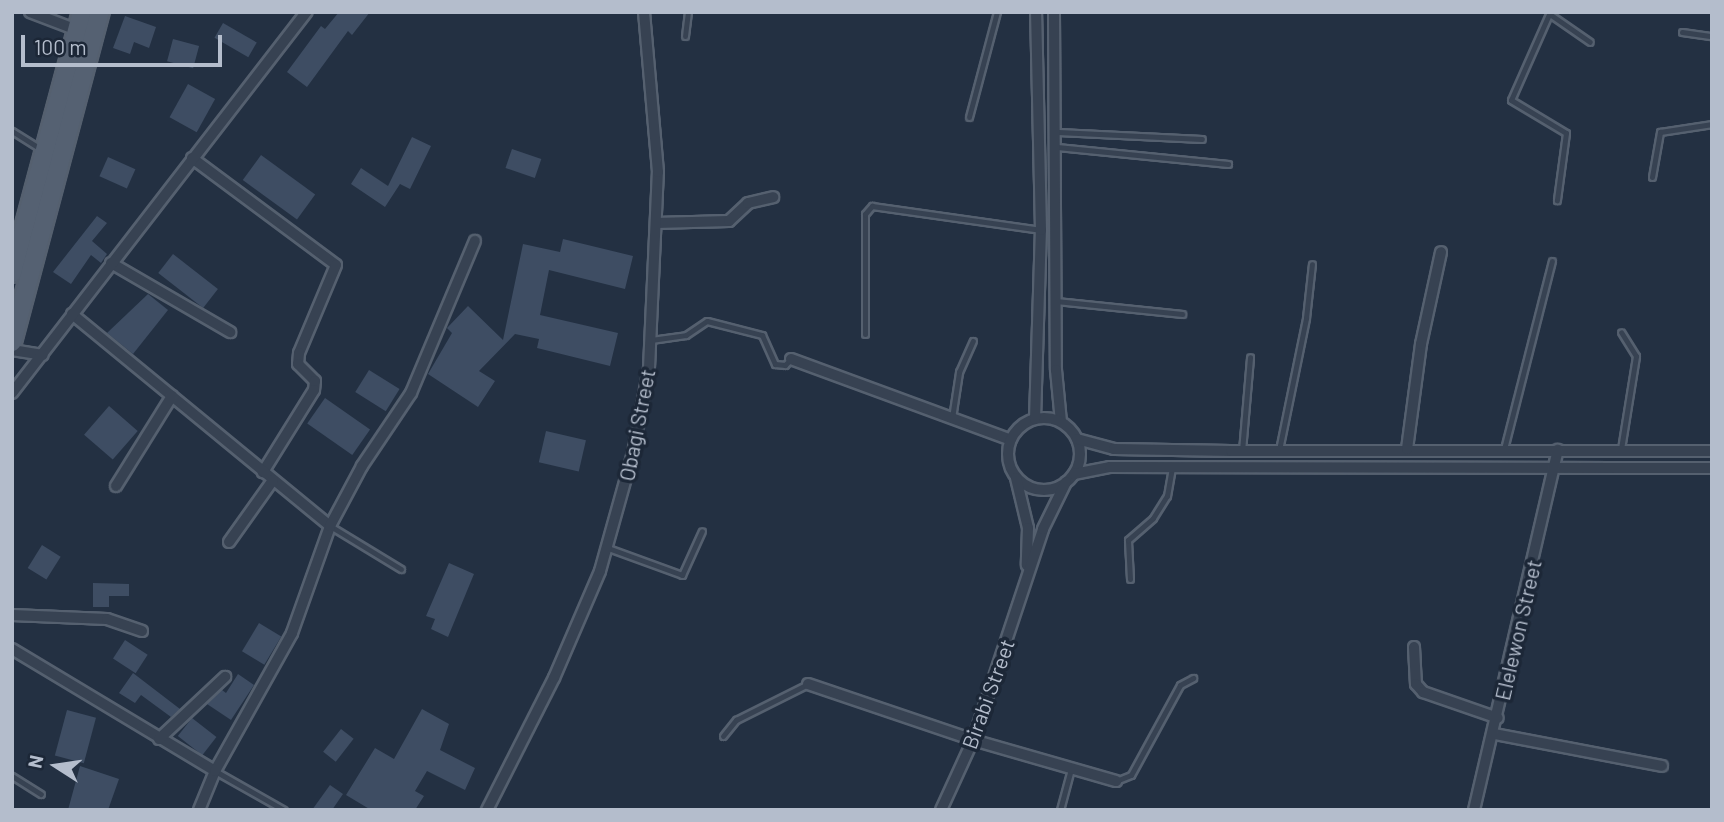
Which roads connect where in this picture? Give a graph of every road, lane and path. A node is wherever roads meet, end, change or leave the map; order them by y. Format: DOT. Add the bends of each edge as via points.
graph roads {
  1 [pos="30,12"];
  2 [pos="82,12"];
  3 [pos="100,12"];
  4 [pos="307,12"];
  5 [pos="644,12"];
  6 [pos="688,12"];
  7 [pos="997,12"];
  8 [pos="1036,12"];
  9 [pos="1054,12"];
  10 [pos="1550,14"];
  11 [pos="77,30"];
  12 [pos="1682,32"];
  13 [pos="685,36"];
  14 [pos="1712,36"];
  15 [pos="1590,42"];
  16 [pos="969,117"];
  17 [pos="1712,124"];
  18 [pos="12,131"];
  19 [pos="1058,132"];
  20 [pos="1202,139"];
  21 [pos="1057,146"];
  22 [pos="45,151"];
  23 [pos="192,158"];
  24 [pos="1227,164"];
  25 [pos="1652,177"];
  26 [pos="773,197"];
  27 [pos="1558,200"];
  28 [pos="656,223"];
  29 [pos="1041,230"];
  30 [pos="475,241"];
  31 [pos="1441,252"];
  32 [pos="1552,261"];
  33 [pos="111,263"];
  34 [pos="1312,264"];
  35 [pos="13,270"];
  36 [pos="1056,301"];
  37 [pos="72,314"];
  38 [pos="1182,314"];
  39 [pos="230,332"];
  40 [pos="1621,332"];
  41 [pos="865,334"];
  42 [pos="650,340"];
  43 [pos="973,341"];
  44 [pos="12,342"];
  45 [pos="12,350"];
  46 [pos="43,355"];
  47 [pos="1250,357"];
  48 [pos="791,359"];
  49 [pos="12,393"];
  50 [pos="172,396"];
  51 [pos="952,418"];
  52 [pos="1035,419"];
  53 [pos="1061,422"];
  54 [pos="1077,439"];
  55 [pos="1012,440"];
  56 [pos="1407,449"];
  57 [pos="1504,449"];
  58 [pos="1620,449"];
  59 [pos="1279,450"];
  60 [pos="1558,450"];
  61 [pos="1242,451"];
  62 [pos="1712,451"];
  63 [pos="1172,468"];
  64 [pos="1712,468"];
  65 [pos="1554,469"];
  66 [pos="263,472"];
  67 [pos="1014,473"];
  68 [pos="1070,478"];
  69 [pos="274,480"];
  70 [pos="116,486"];
  71 [pos="330,526"];
  72 [pos="702,531"];
  73 [pos="229,542"];
  74 [pos="608,548"];
  75 [pos="401,569"];
  76 [pos="1027,575"];
  77 [pos="1130,579"];
  78 [pos="12,615"];
  79 [pos="142,631"];
  80 [pos="1414,646"];
  81 [pos="12,649"];
  82 [pos="225,677"];
  83 [pos="1193,678"];
  84 [pos="808,684"];
  85 [pos="1498,718"];
  86 [pos="1495,734"];
  87 [pos="723,736"];
  88 [pos="159,739"];
  89 [pos="973,740"];
  90 [pos="1661,766"];
  91 [pos="1072,768"];
  92 [pos="215,771"];
  93 [pos="12,776"];
  94 [pos="1116,781"];
  95 [pos="41,794"];
  96 [pos="199,810"];
  97 [pos="284,810"];
  98 [pos="487,810"];
  99 [pos="941,810"];
  100 [pos="1060,810"];
  101 [pos="1474,810"];
  1 -- 11 [label="street"];
  2 -- 11 [label="main road"];
  3 -- 44 [label="main road"];
  4 -- 23 [label="street"];
  5 -- 28 [label="street, Obagi Street" via="658,172"];
  6 -- 13 [label="lane"];
  7 -- 16 [label="lane"];
  8 -- 29 [label="street"];
  9 -- 19 [label="street"];
  10 -- 15 [label="lane"];
  10 -- 27 [label="lane" via="1511,100 1566,134"];
  11 -- 22 [label="main road"];
  12 -- 14 [label="lane"];
  17 -- 25 [label="lane" via="1660,132"];
  18 -- 22 [label="lane"];
  19 -- 20 [label="lane"];
  19 -- 21 [label="street"];
  21 -- 24 [label="lane"];
  21 -- 36 [label="street"];
  22 -- 35 [label="main road"];
  23 -- 33 [label="street"];
  23 -- 66 [label="street" via="336,265 299,354 298,364 315,381 314,390"];
  26 -- 28 [label="street" via="748,202 729,220"];
  28 -- 42 [label="street, Obagi Street"];
  29 -- 41 [label="lane" via="872,206 864,214"];
  29 -- 52 [label="street"];
  30 -- 71 [label="street" via="411,393 362,466"];
  31 -- 56 [label="street" via="1421,344"];
  32 -- 57 [label="lane"];
  33 -- 37 [label="street"];
  33 -- 39 [label="street"];
  34 -- 59 [label="lane" via="1306,318"];
  36 -- 38 [label="lane"];
  36 -- 53 [label="street"];
  37 -- 46 [label="street"];
  37 -- 50 [label="street"];
  40 -- 58 [label="lane" via="1636,356"];
  42 -- 48 [label="lane" via="686,335 706,321 762,335 775,364 785,365"];
  42 -- 74 [label="street, Obagi Street" via="633,453"];
  43 -- 51 [label="lane" via="958,372"];
  45 -- 46 [label="street"];
  46 -- 49 [label="street"];
  47 -- 61 [label="lane"];
  48 -- 51 [label="street"];
  50 -- 66 [label="street"];
  50 -- 70 [label="street"];
  51 -- 55 [label="street"];
  52 -- 53 [label="street"];
  52 -- 55 [label="street"];
  53 -- 54 [label="street"];
  54 -- 61 [label="street" via="1114,449"];
  54 -- 68 [label="street" via="1079,463"];
  55 -- 67 [label="street" via="1009,451"];
  56 -- 57 [label="street"];
  56 -- 59 [label="street"];
  57 -- 60 [label="street"];
  58 -- 60 [label="street"];
  58 -- 62 [label="street"];
  59 -- 61 [label="street"];
  60 -- 65 [label="street, Elelewon Street"];
  63 -- 65 [label="street"];
  63 -- 68 [label="street" via="1110,467"];
  63 -- 77 [label="lane" via="1167,496 1153,518 1128,540"];
  64 -- 65 [label="street"];
  65 -- 85 [label="street, Elelewon Street"];
  66 -- 69 [label="street"];
  67 -- 68 [label="street" via="1032,488 1056,488"];
  67 -- 76 [label="street" via="1027,528"];
  68 -- 76 [label="street"];
  69 -- 71 [label="street"];
  69 -- 73 [label="street"];
  71 -- 75 [label="lane"];
  71 -- 92 [label="street" via="292,634"];
  72 -- 74 [label="lane" via="682,575"];
  74 -- 98 [label="street, Obagi Street" via="554,678"];
  76 -- 89 [label="street, Birabi Street"];
  78 -- 79 [label="street" via="107,619"];
  80 -- 85 [label="street" via="1416,684 1423,692"];
  81 -- 88 [label="street"];
  82 -- 88 [label="street"];
  83 -- 94 [label="lane" via="1180,685 1131,775"];
  84 -- 87 [label="lane" via="736,720"];
  84 -- 89 [label="street"];
  85 -- 86 [label="street, Elelewon Street"];
  86 -- 90 [label="street"];
  86 -- 101 [label="street, Elelewon Street"];
  88 -- 92 [label="street"];
  89 -- 91 [label="street"];
  89 -- 99 [label="street, Birabi Street"];
  91 -- 94 [label="street"];
  91 -- 100 [label="lane"];
  92 -- 96 [label="street"];
  92 -- 97 [label="lane"];
  93 -- 95 [label="lane"];
}
